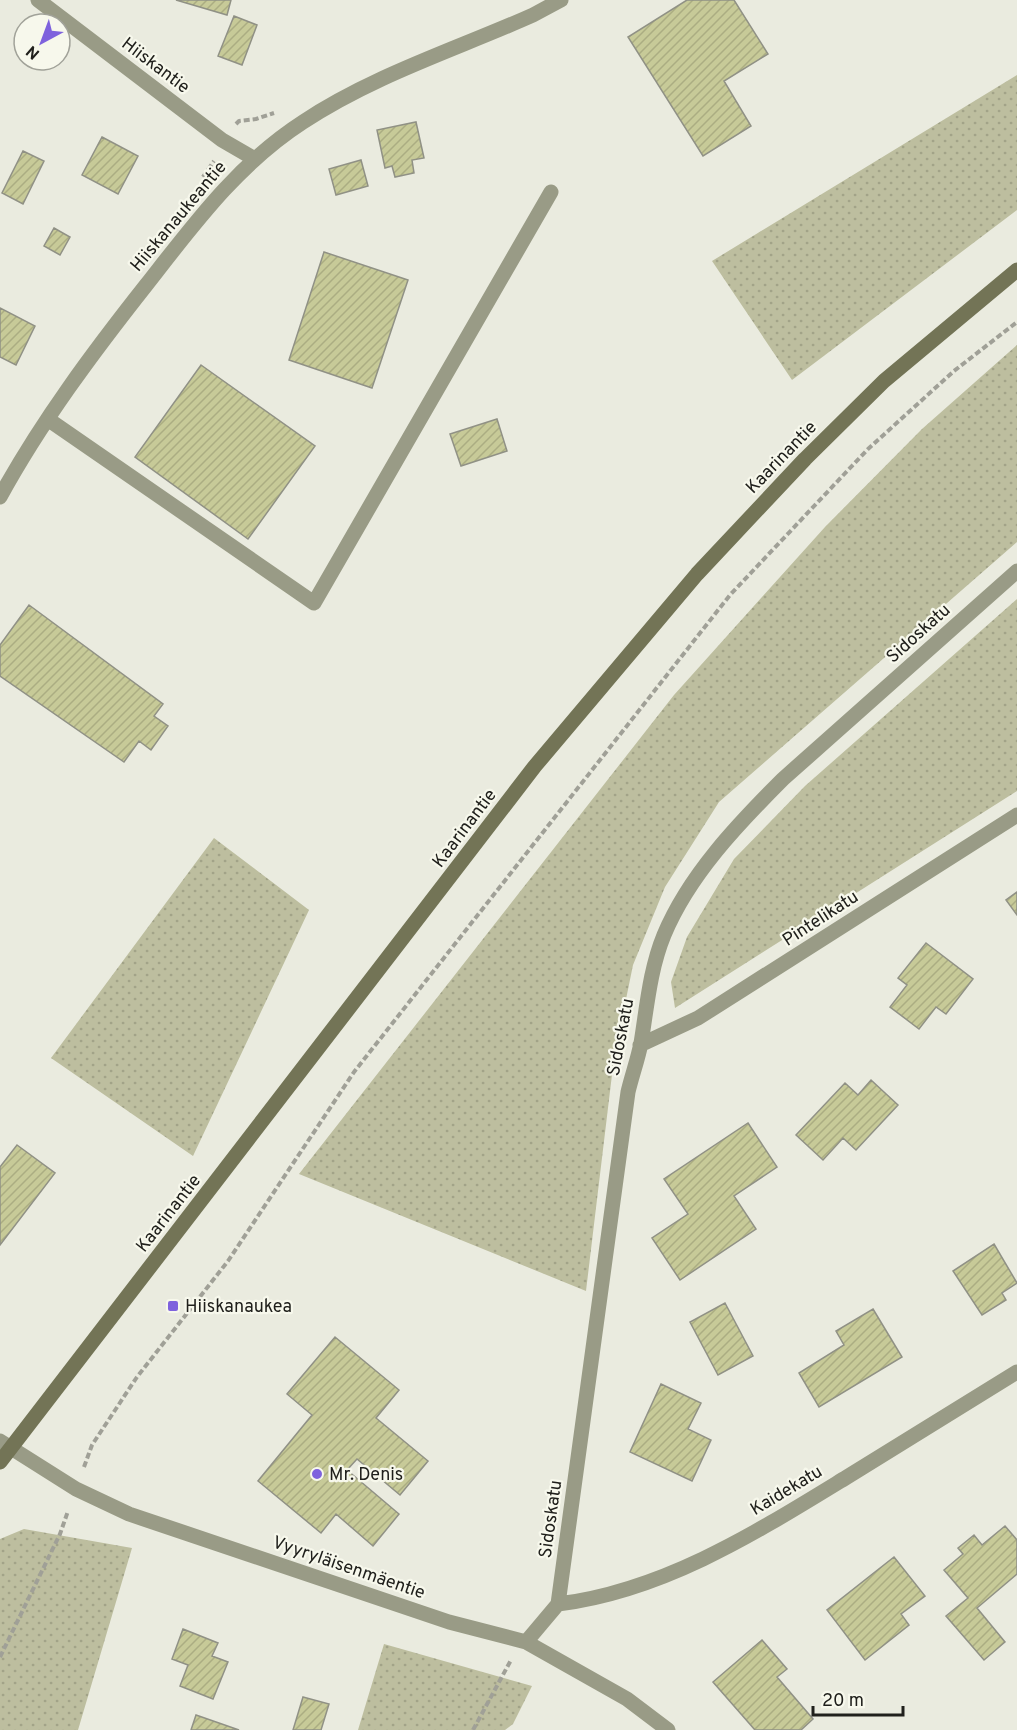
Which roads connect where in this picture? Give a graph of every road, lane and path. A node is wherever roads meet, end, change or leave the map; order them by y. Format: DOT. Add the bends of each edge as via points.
graph roads {
  1 [pos="38,0"];
  2 [pos="561,0"];
  3 [pos="253,159"];
  4 [pos="551,192"];
  5 [pos="1017,270"];
  6 [pos="1017,322"];
  7 [pos="49,420"];
  8 [pos="0,497"];
  9 [pos="1017,571"];
  10 [pos="1017,815"];
  11 [pos="640,1045"];
  12 [pos="1017,1372"];
  13 [pos="6,1444"];
  14 [pos="0,1462"];
  15 [pos="76,1489"];
  16 [pos="558,1604"];
  17 [pos="526,1642"];
  18 [pos="0,1657"];
  19 [pos="473,1730"];
  20 [pos="669,1730"];
  1 -- 3 [label="street, Hiiskantie" via="222,140"];
  2 -- 3 [label="street, Hiiskanaukeantie" via="354,93 304,121"];
  3 -- 7 [label="street, Hiiskanaukeantie" via="216,196 131,304"];
  4 -- 7 [label="street" via="314,603"];
  5 -- 13 [label="main road, Kaarinantie" via="884,381 697,574 535,766"];
  6 -- 15 [label="path" via="954,371 868,449 730,595 354,1072 228,1261 137,1377 98,1435"];
  7 -- 8 [label="street, Hiiskanaukeantie"];
  9 -- 11 [label="street, Sidoskatu" via="783,779 715,853 664,935 650,984"];
  10 -- 11 [label="street, Pintelikatu" via="698,1018"];
  11 -- 16 [label="street, Sidoskatu" via="628,1092"];
  12 -- 16 [label="street, Kaidekatu" via="773,1522 704,1558 621,1591"];
  13 -- 14 [label="main road, Kaarinantie"];
  13 -- 15 [label="street, Vyyryläisenmäentie"];
  15 -- 17 [label="street, Vyyryläisenmäentie" via="129,1515 190,1536 449,1622"];
  15 -- 18 [label="path" via="60,1534"];
  16 -- 17 [label="street"];
  17 -- 19 [label="path" via="506,1666"];
  17 -- 20 [label="street, Vyyryläisenmäentie" via="627,1699"];
}
